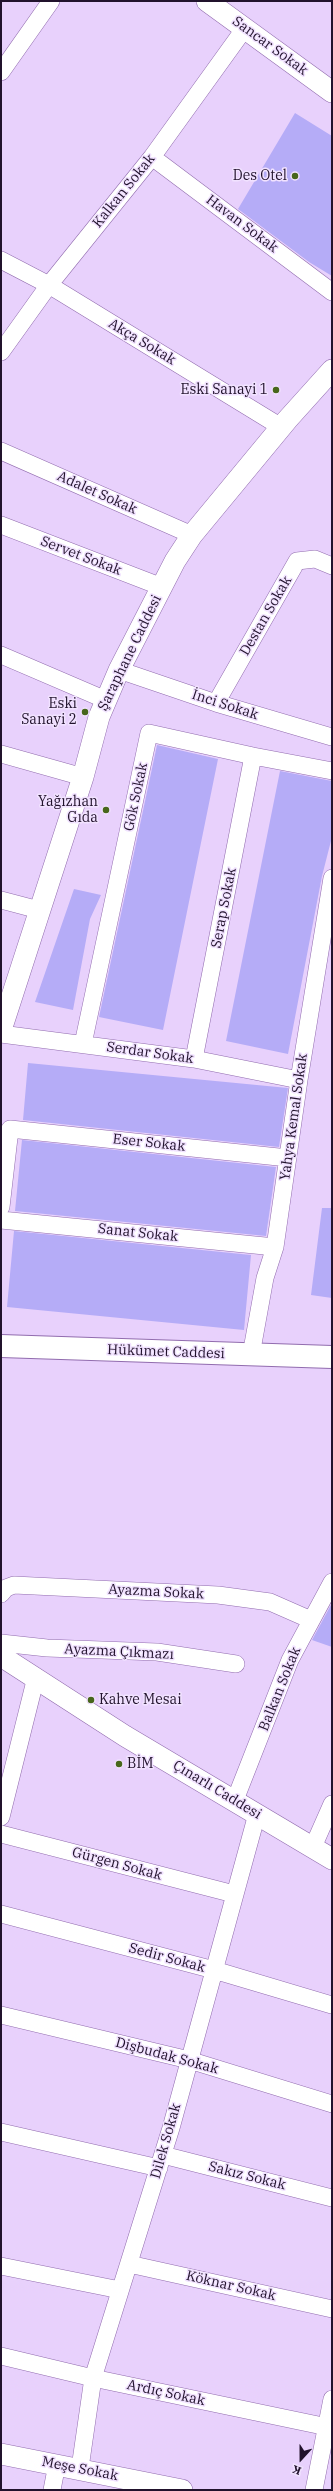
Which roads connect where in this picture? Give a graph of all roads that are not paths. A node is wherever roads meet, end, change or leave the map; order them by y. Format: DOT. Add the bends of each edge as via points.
graph roads {
  1 [pos="51,1"];
  2 [pos="207,1"];
  3 [pos="245,28"];
  4 [pos="1,72"];
  5 [pos="332,92"];
  6 [pos="152,157"];
  7 [pos="1,260"];
  8 [pos="49,285"];
  9 [pos="332,292"];
  10 [pos="1,352"];
  11 [pos="332,370"];
  12 [pos="281,427"];
  13 [pos="1,452"];
  14 [pos="1,525"];
  15 [pos="192,535"];
  16 [pos="332,566"];
  17 [pos="162,587"];
  18 [pos="1,655"];
  19 [pos="119,670"];
  20 [pos="106,700"];
  21 [pos="216,703"];
  22 [pos="332,737"];
  23 [pos="1,754"];
  24 [pos="253,756"];
  25 [pos="332,771"];
  26 [pos="83,777"];
  27 [pos="332,878"];
  28 [pos="1,900"];
  29 [pos="39,910"];
  30 [pos="1,1030"];
  31 [pos="1,1034"];
  32 [pos="83,1044"];
  33 [pos="194,1059"];
  34 [pos="299,1080"];
  35 [pos="288,1158"];
  36 [pos="1,1207"];
  37 [pos="1,1220"];
  38 [pos="275,1247"];
  39 [pos="1,1346"];
  40 [pos="251,1355"];
  41 [pos="332,1357"];
  42 [pos="330,1589"];
  43 [pos="1,1594"];
  44 [pos="311,1620"];
  45 [pos="1,1643"];
  46 [pos="1,1656"];
  47 [pos="236,1664"];
  48 [pos="36,1677"];
  49 [pos="235,1800"];
  50 [pos="332,1804"];
  51 [pos="257,1814"];
  52 [pos="1,1817"];
  53 [pos="1,1834"];
  54 [pos="313,1847"];
  55 [pos="332,1859"];
  56 [pos="234,1894"];
  57 [pos="1,1914"];
  58 [pos="214,1970"];
  59 [pos="332,2005"];
  60 [pos="1,2015"];
  61 [pos="188,2060"];
  62 [pos="332,2104"];
  63 [pos="1,2132"];
  64 [pos="161,2161"];
  65 [pos="332,2198"];
  66 [pos="129,2264"];
  67 [pos="1,2266"];
  68 [pos="120,2290"];
  69 [pos="332,2309"];
  70 [pos="1,2356"];
  71 [pos="93,2378"];
  72 [pos="332,2399"];
  73 [pos="329,2427"];
  74 [pos="1,2454"];
  75 [pos="57,2464"];
  76 [pos="80,2468"];
  77 [pos="52,2490"];
  78 [pos="182,2490"];
  79 [pos="314,2490"];
  1 -- 4 [label="street"];
  2 -- 3 [label="street, Sancar Sokak"];
  3 -- 5 [label="street, Sancar Sokak"];
  3 -- 6 [label="street, Kalkan Sokak"];
  6 -- 8 [label="street, Kalkan Sokak"];
  6 -- 9 [label="street, Havan Sokak"];
  7 -- 8 [label="street, Akça Sokak"];
  8 -- 10 [label="street, Kalkan Sokak"];
  8 -- 12 [label="street, Akça Sokak"];
  11 -- 12 [label="street, Şaraphane Caddesi"];
  12 -- 15 [label="street, Şaraphane Caddesi"];
  13 -- 15 [label="street, Adalet Sokak"];
  14 -- 17 [label="street, Servet Sokak"];
  15 -- 17 [label="street, Şaraphane Caddesi"];
  16 -- 21 [label="street, Destan Sokak" via="315,559 297,562"];
  17 -- 19 [label="street, Şaraphane Caddesi"];
  18 -- 20 [label="street"];
  19 -- 20 [label="street, Şaraphane Caddesi"];
  19 -- 21 [label="street, İnci Sokak"];
  20 -- 26 [label="street, Şaraphane Caddesi"];
  21 -- 22 [label="street, İnci Sokak"];
  23 -- 26 [label="street"];
  24 -- 25 [label="street, Gök Sokak"];
  24 -- 32 [label="street, Gök Sokak" via="149,733"];
  24 -- 33 [label="street, Serap Sokak"];
  26 -- 29 [label="street, Şaraphane Caddesi"];
  27 -- 34 [label="street, Yahya Kemal Sokak"];
  28 -- 29 [label="street"];
  29 -- 30 [label="street, Şaraphane Caddesi"];
  31 -- 32 [label="street, Serdar Sokak"];
  32 -- 33 [label="street, Serdar Sokak"];
  33 -- 34 [label="street, Serdar Sokak"];
  34 -- 35 [label="street, Yahya Kemal Sokak"];
  35 -- 36 [label="street, Eser Sokak" via="10,1129"];
  35 -- 38 [label="street, Yahya Kemal Sokak"];
  37 -- 38 [label="street, Sanat Sokak"];
  38 -- 40 [label="street, Yahya Kemal Sokak" via="265,1278"];
  39 -- 40 [label="main road, Hükümet Caddesi"];
  40 -- 41 [label="main road, Hükümet Caddesi"];
  42 -- 44 [label="street, Balkan Sokak"];
  43 -- 44 [label="street, Ayazma Sokak" via="6,1588 14,1585 218,1594 270,1602"];
  44 -- 49 [label="street, Balkan Sokak" via="290,1660"];
  45 -- 47 [label="street, Ayazma Çıkmazı" via="47,1648 157,1652"];
  46 -- 48 [label="street, Çınarlı Caddesi"];
  48 -- 49 [label="street, Çınarlı Caddesi" via="126,1736"];
  48 -- 52 [label="street"];
  49 -- 51 [label="street, Çınarlı Caddesi"];
  50 -- 54 [label="street"];
  51 -- 54 [label="street, Çınarlı Caddesi"];
  51 -- 56 [label="street, Dilek Sokak"];
  53 -- 56 [label="street, Gürgen Sokak"];
  54 -- 55 [label="street, Çınarlı Caddesi"];
  56 -- 58 [label="street, Dilek Sokak"];
  57 -- 58 [label="street, Sedir Sokak"];
  58 -- 59 [label="street, Sedir Sokak"];
  58 -- 61 [label="street, Dilek Sokak"];
  60 -- 61 [label="street, Dişbudak Sokak"];
  61 -- 62 [label="street, Dişbudak Sokak"];
  61 -- 64 [label="street, Dilek Sokak"];
  63 -- 64 [label="street, Sakız Sokak"];
  64 -- 65 [label="street, Sakız Sokak"];
  64 -- 66 [label="street, Dilek Sokak"];
  66 -- 68 [label="street, Dilek Sokak"];
  66 -- 69 [label="street, Köknar Sokak"];
  67 -- 68 [label="street"];
  68 -- 71 [label="street, Dilek Sokak"];
  70 -- 71 [label="street, Ardıç Sokak"];
  71 -- 73 [label="street, Ardıç Sokak"];
  71 -- 76 [label="street, Dilek Sokak"];
  72 -- 73 [label="street"];
  73 -- 79 [label="street"];
  74 -- 75 [label="street, Meşe Sokak"];
  75 -- 76 [label="street, Meşe Sokak"];
  75 -- 77 [label="street"];
  76 -- 78 [label="street, Meşe Sokak"];
}
